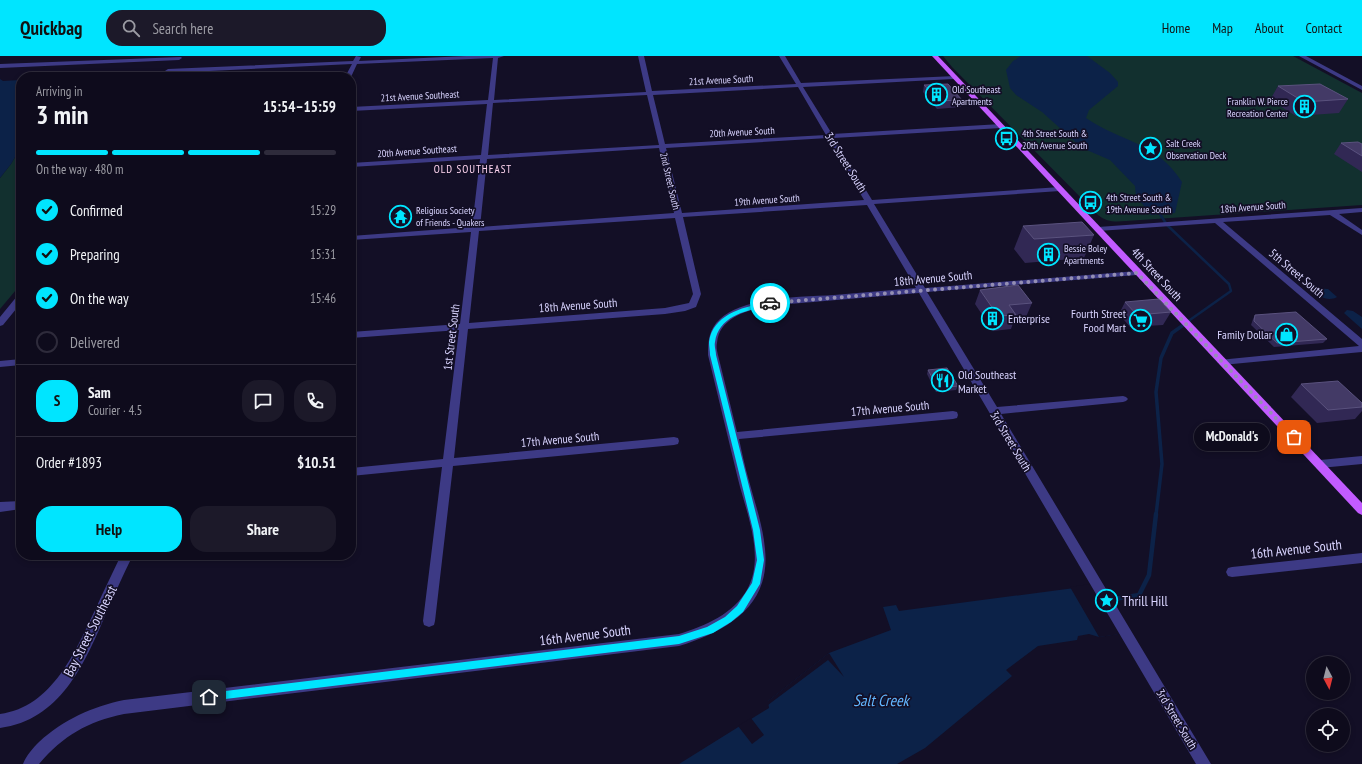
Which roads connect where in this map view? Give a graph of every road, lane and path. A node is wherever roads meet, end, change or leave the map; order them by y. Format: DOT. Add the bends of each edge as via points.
graph roads {
  1 [pos="36,56"];
  2 [pos="108,56"];
  3 [pos="358,56"];
  4 [pos="496,56"];
  5 [pos="501,56"];
  6 [pos="641,56"];
  7 [pos="782,56"];
  8 [pos="935,56"];
  9 [pos="1302,56"];
  10 [pos="180,57"];
  11 [pos="102,61"];
  12 [pos="355,62"];
  13 [pos="25,64"];
  14 [pos="0,66"];
  15 [pos="168,71"];
  16 [pos="350,72"];
  17 [pos="953,77"];
  18 [pos="800,85"];
  19 [pos="1362,88"];
  20 [pos="650,93"];
  21 [pos="490,101"];
  22 [pos="356,108"];
  23 [pos="1001,126"];
  24 [pos="830,137"];
  25 [pos="662,147"];
  26 [pos="484,157"];
  27 [pos="356,165"];
  28 [pos="1060,189"];
  29 [pos="871,203"];
  30 [pos="1362,210"];
  31 [pos="1331,212"];
  32 [pos="678,216"];
  33 [pos="1216,220"];
  34 [pos="1098,229"];
  35 [pos="475,230"];
  36 [pos="1362,233"];
  37 [pos="356,238"];
  38 [pos="1137,273"];
  39 [pos="922,290"];
  40 [pos="16,303"];
  41 [pos="693,305"];
  42 [pos="0,322"];
  43 [pos="464,326"];
  44 [pos="356,335"];
  45 [pos="1362,344"];
  46 [pos="1362,349"];
  47 [pos="16,362"];
  48 [pos="1222,362"];
  49 [pos="0,364"];
  50 [pos="1124,399"];
  51 [pos="994,411"];
  52 [pos="953,415"];
  53 [pos="733,436"];
  54 [pos="674,442"];
  55 [pos="1362,460"];
  56 [pos="448,463"];
  57 [pos="1320,464"];
  58 [pos="356,472"];
  59 [pos="16,505"];
  60 [pos="0,507"];
  61 [pos="1362,510"];
  62 [pos="1362,558"];
  63 [pos="125,560"];
  64 [pos="1232,572"];
  65 [pos="429,622"];
  66 [pos="0,721"];
  67 [pos="30,764"];
  68 [pos="1204,764"];
  1 -- 13 [label="street"];
  2 -- 11 [label="street"];
  3 -- 12 [label="street"];
  4 -- 5 [label="street"];
  4 -- 12 [label="street"];
  4 -- 21 [label="street, 1st Street South"];
  6 -- 20 [label="street, 2nd Street South"];
  7 -- 18 [label="street, 3rd Street South"];
  8 -- 17 [label="main road, 4th Street South"];
  9 -- 19 [label="street"];
  10 -- 11 [label="street"];
  10 -- 15 [label="street"];
  11 -- 13 [label="street"];
  12 -- 15 [label="street"];
  12 -- 16 [label="street"];
  13 -- 14 [label="street"];
  17 -- 18 [label="street, 21st Avenue South"];
  17 -- 23 [label="main road, 4th Street South"];
  18 -- 20 [label="street, 21st Avenue South"];
  18 -- 24 [label="street, 3rd Street South"];
  20 -- 21 [label="street, 21st Avenue South"];
  20 -- 25 [label="street, 2nd Street South"];
  21 -- 22 [label="street, 21st Avenue Southeast"];
  21 -- 26 [label="street, 1st Street South"];
  23 -- 24 [label="street, 20th Avenue South"];
  23 -- 28 [label="main road, 4th Street South"];
  24 -- 25 [label="street, 20th Avenue South"];
  24 -- 29 [label="street, 3rd Street South"];
  25 -- 26 [label="street, 20th Avenue South"];
  25 -- 32 [label="street, 2nd Street South"];
  26 -- 27 [label="street, 20th Avenue Southeast"];
  26 -- 35 [label="street, 1st Street South"];
  28 -- 29 [label="street, 19th Avenue South"];
  28 -- 34 [label="main road, 4th Street South"];
  29 -- 32 [label="street, 19th Avenue South"];
  29 -- 39 [label="street, 3rd Street South"];
  30 -- 31 [label="street, 18th Avenue South"];
  31 -- 33 [label="street, 18th Avenue South"];
  31 -- 36 [label="street"];
  32 -- 35 [label="street, 19th Avenue South"];
  32 -- 41 [label="street, 2nd Street South" via="697,294"];
  33 -- 34 [label="street, 18th Avenue South"];
  33 -- 45 [label="street, 5th Street South"];
  34 -- 38 [label="main road, 4th Street South"];
  35 -- 37 [label="street, 19th Avenue South"];
  35 -- 43 [label="street, 1st Street South"];
  38 -- 39 [label="street, 18th Avenue South"];
  38 -- 48 [label="main road, 4th Street South"];
  39 -- 51 [label="street, 3rd Street South"];
  39 -- 53 [label="street, 18th Avenue South" via="788,301 746,308 732,314 717,328 712,342"];
  40 -- 42 [label="street"];
  41 -- 43 [label="street, 18th Avenue South" via="665,311"];
  43 -- 44 [label="street, 18th Avenue South"];
  43 -- 56 [label="street, 1st Street South"];
  46 -- 48 [label="street"];
  47 -- 49 [label="street"];
  48 -- 57 [label="main road, 4th Street South"];
  50 -- 51 [label="street"];
  51 -- 68 [label="street, 3rd Street South"];
  52 -- 53 [label="street, 17th Avenue South"];
  53 -- 67 [label="street, 16th Avenue South" via="756,530 760,560 756,584 740,609 728,620 710,630 679,640 104,710 69,727 43,748"];
  54 -- 56 [label="street, 17th Avenue South"];
  55 -- 57 [label="street"];
  56 -- 58 [label="street, 17th Avenue South"];
  56 -- 65 [label="street, 1st Street South"];
  57 -- 61 [label="main road, 4th Street South"];
  59 -- 60 [label="street"];
  62 -- 64 [label="street, 16th Avenue South"];
  63 -- 66 [label="street, Bay Street Southeast" via="69,675 45,702 24,714"];
}
